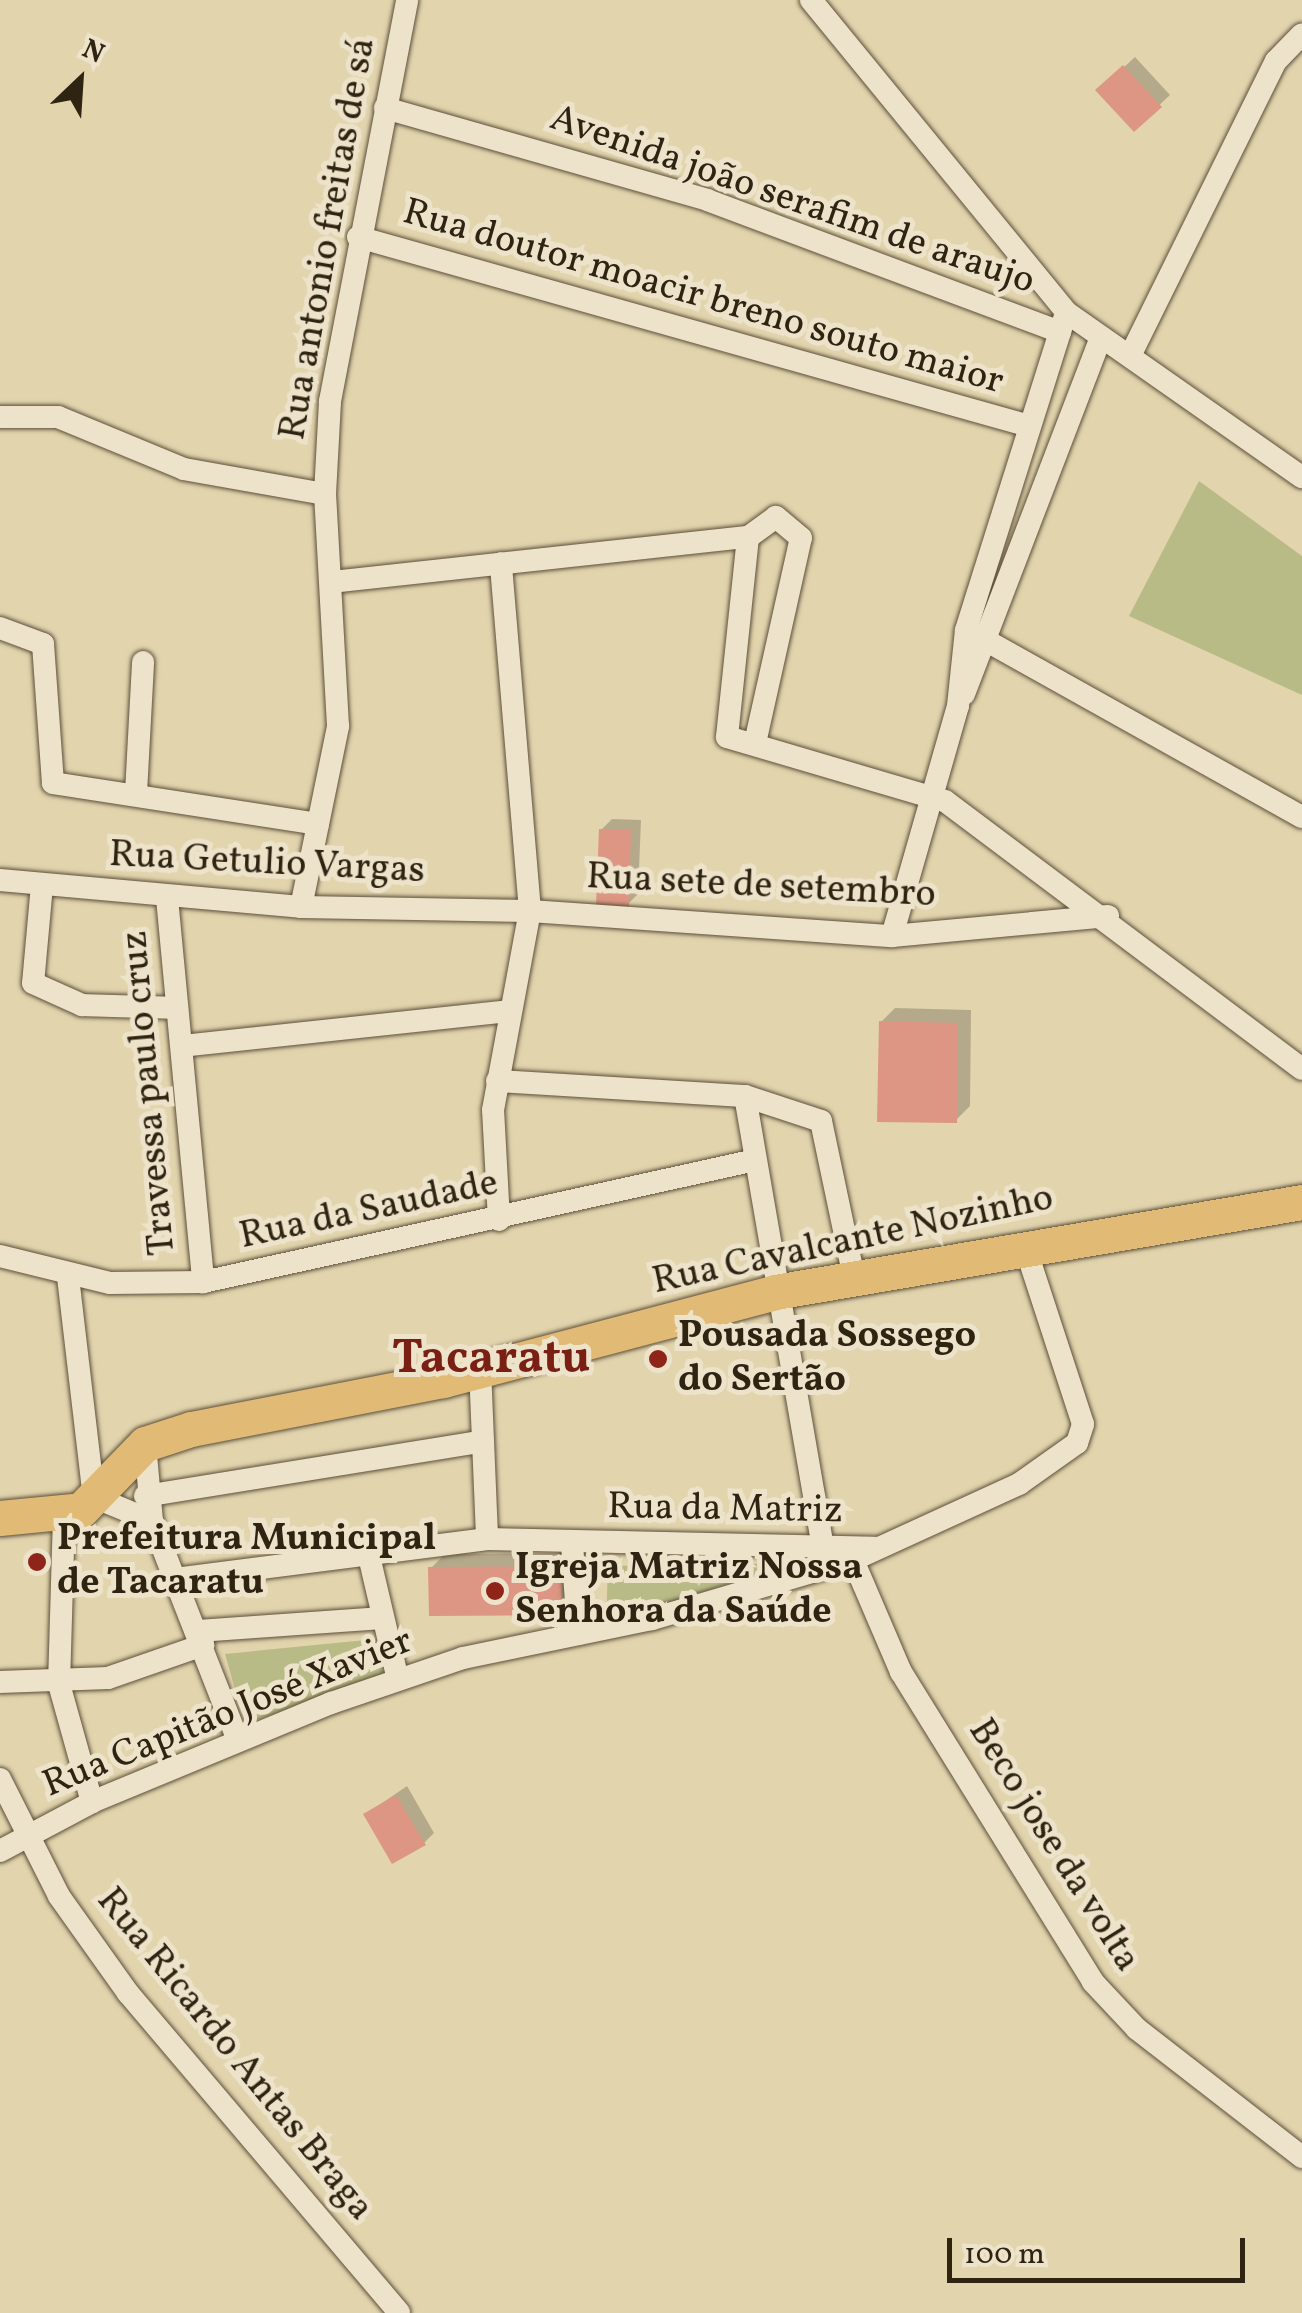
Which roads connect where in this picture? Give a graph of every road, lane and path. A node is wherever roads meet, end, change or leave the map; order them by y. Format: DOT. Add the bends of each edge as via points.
graph roads {
  1 [pos="407,0"];
  2 [pos="811,0"];
  3 [pos="1302,34"];
  4 [pos="385,108"];
  5 [pos="358,237"];
  6 [pos="1063,322"];
  7 [pos="1102,337"];
  8 [pos="1130,356"];
  9 [pos="0,417"];
  10 [pos="1029,426"];
  11 [pos="1302,477"];
  12 [pos="1014,478"];
  13 [pos="1046,490"];
  14 [pos="325,494"];
  15 [pos="748,537"];
  16 [pos="500,563"];
  17 [pos="332,582"];
  18 [pos="0,628"];
  19 [pos="966,630"];
  20 [pos="990,643"];
  21 [pos="143,662"];
  22 [pos="958,706"];
  23 [pos="747,742"];
  24 [pos="136,793"];
  25 [pos="931,794"];
  26 [pos="1302,817"];
  27 [pos="318,824"];
  28 [pos="0,880"];
  29 [pos="42,884"];
  30 [pos="167,898"];
  31 [pos="302,907"];
  32 [pos="530,911"];
  33 [pos="1108,916"];
  34 [pos="892,936"];
  35 [pos="177,1008"];
  36 [pos="508,1011"];
  37 [pos="182,1046"];
  38 [pos="1302,1069"];
  39 [pos="497,1081"];
  40 [pos="745,1107"];
  41 [pos="751,1160"];
  42 [pos="1302,1202"];
  43 [pos="499,1220"];
  44 [pos="1026,1247"];
  45 [pos="0,1256"];
  46 [pos="68,1277"];
  47 [pos="854,1278"];
  48 [pos="203,1282"];
  49 [pos="775,1292"];
  50 [pos="480,1369"];
  51 [pos="483,1441"];
  52 [pos="145,1444"];
  53 [pos="94,1496"];
  54 [pos="145,1496"];
  55 [pos="64,1516"];
  56 [pos="0,1518"];
  57 [pos="152,1522"];
  58 [pos="487,1539"];
  59 [pos="572,1543"];
  60 [pos="822,1546"];
  61 [pos="876,1548"];
  62 [pos="368,1552"];
  63 [pos="853,1560"];
  64 [pos="176,1579"];
  65 [pos="383,1618"];
  66 [pos="578,1634"];
  67 [pos="200,1638"];
  68 [pos="398,1680"];
  69 [pos="0,1682"];
  70 [pos="58,1684"];
  71 [pos="238,1741"];
  72 [pos="0,1779"];
  73 [pos="92,1802"];
  74 [pos="25,1836"];
  75 [pos="0,1851"];
  76 [pos="1302,2157"];
  77 [pos="399,2313"];
  1 -- 4 [label="street, Rua antonio freitas de sá"];
  2 -- 6 [label="street"];
  3 -- 8 [label="street" via="1276,61"];
  4 -- 5 [label="street, Rua antonio freitas de sá"];
  4 -- 6 [label="street, Avenida joão serafim de araujo" via="706,200"];
  5 -- 10 [label="street, Rua doutor moacir breno souto maior"];
  5 -- 14 [label="street, Rua antonio freitas de sá" via="330,401"];
  6 -- 7 [label="street"];
  6 -- 10 [label="street"];
  7 -- 8 [label="street"];
  7 -- 13 [label="street"];
  8 -- 11 [label="street"];
  9 -- 14 [label="street" via="58,417 184,469"];
  10 -- 12 [label="street"];
  12 -- 13 [label="street"];
  12 -- 19 [label="street"];
  13 -- 20 [label="street"];
  14 -- 17 [label="street, Rua antonio freitas de sá"];
  15 -- 16 [label="street"];
  15 -- 23 [label="street" via="724,726"];
  15 -- 23 [label="street" via="768,517 788,520 801,538"];
  16 -- 17 [label="street"];
  16 -- 32 [label="street"];
  17 -- 27 [label="street, Rua antonio freitas de sá" via="338,726"];
  18 -- 24 [label="street" via="43,644 45,765 59,786"];
  19 -- 20 [label="street"];
  19 -- 22 [label="street"];
  20 -- 22 [label="street"];
  20 -- 26 [label="street"];
  21 -- 24 [label="street"];
  22 -- 25 [label="street"];
  23 -- 25 [label="street"];
  24 -- 27 [label="street"];
  25 -- 33 [label="street"];
  25 -- 34 [label="street"];
  27 -- 31 [label="street, Rua antonio freitas de sá"];
  28 -- 29 [label="street, Rua Getulio Vargas"];
  29 -- 30 [label="street, Rua Getulio Vargas"];
  29 -- 35 [label="street" via="33,984 100,1008"];
  30 -- 31 [label="street, Rua Getulio Vargas"];
  30 -- 35 [label="street, Travessa paulo cruz"];
  31 -- 32 [label="street, Rua Getulio Vargas"];
  32 -- 34 [label="street, Rua sete de setembro"];
  32 -- 36 [label="street"];
  33 -- 34 [label="street, Rua sete de setembro"];
  33 -- 38 [label="street"];
  35 -- 37 [label="street, Travessa paulo cruz"];
  36 -- 37 [label="street"];
  36 -- 39 [label="street"];
  37 -- 48 [label="street, Travessa paulo cruz"];
  39 -- 40 [label="street"];
  39 -- 43 [label="street"];
  40 -- 41 [label="street"];
  40 -- 47 [label="street" via="821,1121"];
  41 -- 43 [label="street, Rua da Saudade"];
  41 -- 49 [label="street"];
  42 -- 44 [label="main road, Rua Cavalcante Nozinho"];
  43 -- 48 [label="street, Rua da Saudade"];
  44 -- 47 [label="main road, Rua Cavalcante Nozinho"];
  44 -- 61 [label="street, Rua Capitão José Xavier" via="1082,1407 1081,1438 984,1504"];
  45 -- 46 [label="street, Rua da Saudade"];
  46 -- 48 [label="street, Rua da Saudade"];
  46 -- 53 [label="street"];
  47 -- 49 [label="main road, Rua Cavalcante Nozinho"];
  49 -- 50 [label="main road, Rua Cavalcante Nozinho"];
  49 -- 60 [label="street"];
  50 -- 51 [label="street"];
  50 -- 52 [label="main road, Rua Cavalcante Nozinho"];
  51 -- 54 [label="street"];
  51 -- 58 [label="street"];
  52 -- 53 [label="main road"];
  52 -- 54 [label="street"];
  53 -- 55 [label="main road"];
  53 -- 57 [label="street"];
  54 -- 57 [label="street"];
  55 -- 56 [label="main road"];
  55 -- 70 [label="street"];
  57 -- 64 [label="street"];
  58 -- 59 [label="street, Rua da Matriz"];
  58 -- 62 [label="street, Rua da Matriz"];
  59 -- 60 [label="street, Rua da Matriz"];
  59 -- 66 [label="street, Rua da Matriz"];
  60 -- 61 [label="street, Rua da Matriz"];
  61 -- 63 [label="street, Rua Capitão José Xavier"];
  62 -- 64 [label="street, Rua da Matriz"];
  62 -- 65 [label="street"];
  63 -- 66 [label="street, Rua Capitão José Xavier"];
  63 -- 76 [label="street, Beco jose da volta" via="901,1672 1093,1982 1137,2029"];
  64 -- 67 [label="street"];
  65 -- 67 [label="street"];
  65 -- 68 [label="street"];
  66 -- 68 [label="street, Rua Capitão José Xavier"];
  67 -- 70 [label="street" via="108,1678"];
  67 -- 71 [label="street"];
  68 -- 71 [label="street, Rua Capitão José Xavier"];
  69 -- 70 [label="street"];
  70 -- 73 [label="street"];
  71 -- 73 [label="street, Rua Capitão José Xavier"];
  72 -- 74 [label="street, Rua Ricardo Antas Braga"];
  73 -- 74 [label="street, Rua Capitão José Xavier"];
  74 -- 75 [label="street, Rua Capitão José Xavier"];
  74 -- 77 [label="street, Rua Ricardo Antas Braga" via="128,1992"];
}
